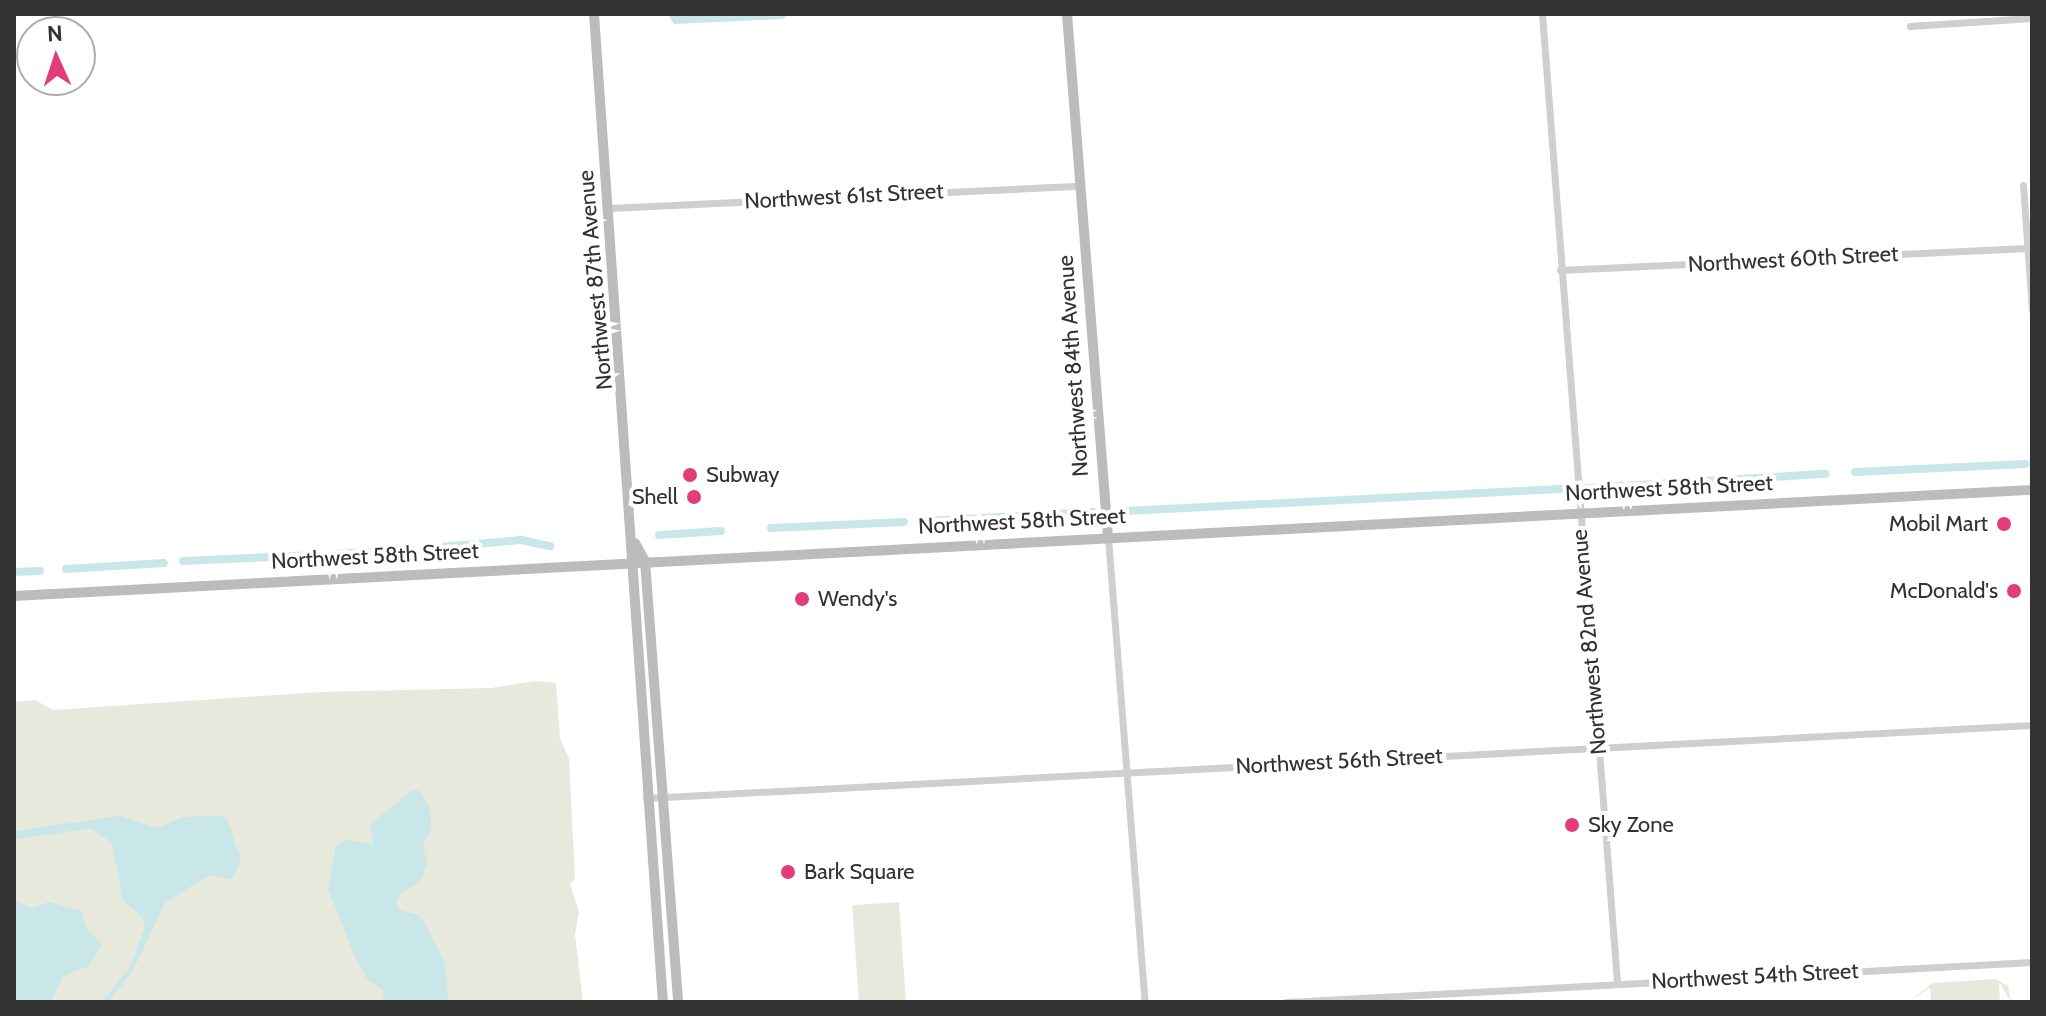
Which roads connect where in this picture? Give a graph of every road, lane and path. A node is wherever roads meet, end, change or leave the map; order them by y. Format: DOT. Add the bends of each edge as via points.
graph roads {
  1 [pos="594,14"];
  2 [pos="1067,14"];
  3 [pos="1542,14"];
  4 [pos="2032,18"];
  5 [pos="1910,26"];
  6 [pos="2023,185"];
  7 [pos="1079,186"];
  8 [pos="609,208"];
  9 [pos="2027,248"];
  10 [pos="1560,270"];
  11 [pos="2032,310"];
  12 [pos="2032,490"];
  13 [pos="1577,512"];
  14 [pos="1108,537"];
  15 [pos="635,543"];
  16 [pos="645,561"];
  17 [pos="631,562"];
  18 [pos="14,596"];
  19 [pos="2032,725"];
  20 [pos="1597,748"];
  21 [pos="1126,773"];
  22 [pos="659,797"];
  23 [pos="646,798"];
  24 [pos="2032,962"];
  25 [pos="1617,983"];
  26 [pos="663,1002"];
  27 [pos="678,1002"];
  28 [pos="1145,1002"];
  29 [pos="1286,1002"];
  1 -- 8 [label="main road, Northwest 87th Avenue"];
  2 -- 7 [label="main road, Northwest 84th Avenue"];
  3 -- 10 [label="street, Northwest 82nd Avenue"];
  4 -- 5 [label="street"];
  6 -- 9 [label="street"];
  7 -- 8 [label="street, Northwest 61st Street"];
  7 -- 14 [label="main road, Northwest 84th Avenue"];
  8 -- 15 [label="main road, Northwest 87th Avenue"];
  9 -- 10 [label="street, Northwest 60th Street"];
  9 -- 11 [label="street"];
  10 -- 13 [label="street, Northwest 82nd Avenue"];
  12 -- 13 [label="main road, Northwest 58th Street"];
  13 -- 14 [label="main road, Northwest 58th Street"];
  13 -- 20 [label="street, Northwest 82nd Avenue"];
  14 -- 16 [label="main road, Northwest 58th Street"];
  14 -- 21 [label="street, Northwest 84th Avenue"];
  15 -- 16 [label="main road, Northwest 87th Avenue"];
  15 -- 17 [label="main road, Northwest 87th Avenue"];
  16 -- 17 [label="main road, Northwest 58th Street"];
  16 -- 22 [label="main road, Northwest 87th Avenue"];
  17 -- 18 [label="main road, Northwest 58th Street"];
  17 -- 23 [label="main road, Northwest 87th Avenue"];
  19 -- 20 [label="street, Northwest 56th Street"];
  20 -- 21 [label="street, Northwest 56th Street"];
  20 -- 25 [label="street, Northwest 82nd Avenue"];
  21 -- 22 [label="street, Northwest 56th Street"];
  21 -- 28 [label="street, Northwest 84th Avenue"];
  22 -- 23 [label="street, Northwest 56th Street"];
  22 -- 27 [label="main road, Northwest 87th Avenue"];
  23 -- 26 [label="main road, Northwest 87th Avenue"];
  24 -- 25 [label="street, Northwest 54th Street"];
  25 -- 29 [label="street, Northwest 54th Street"];
}
